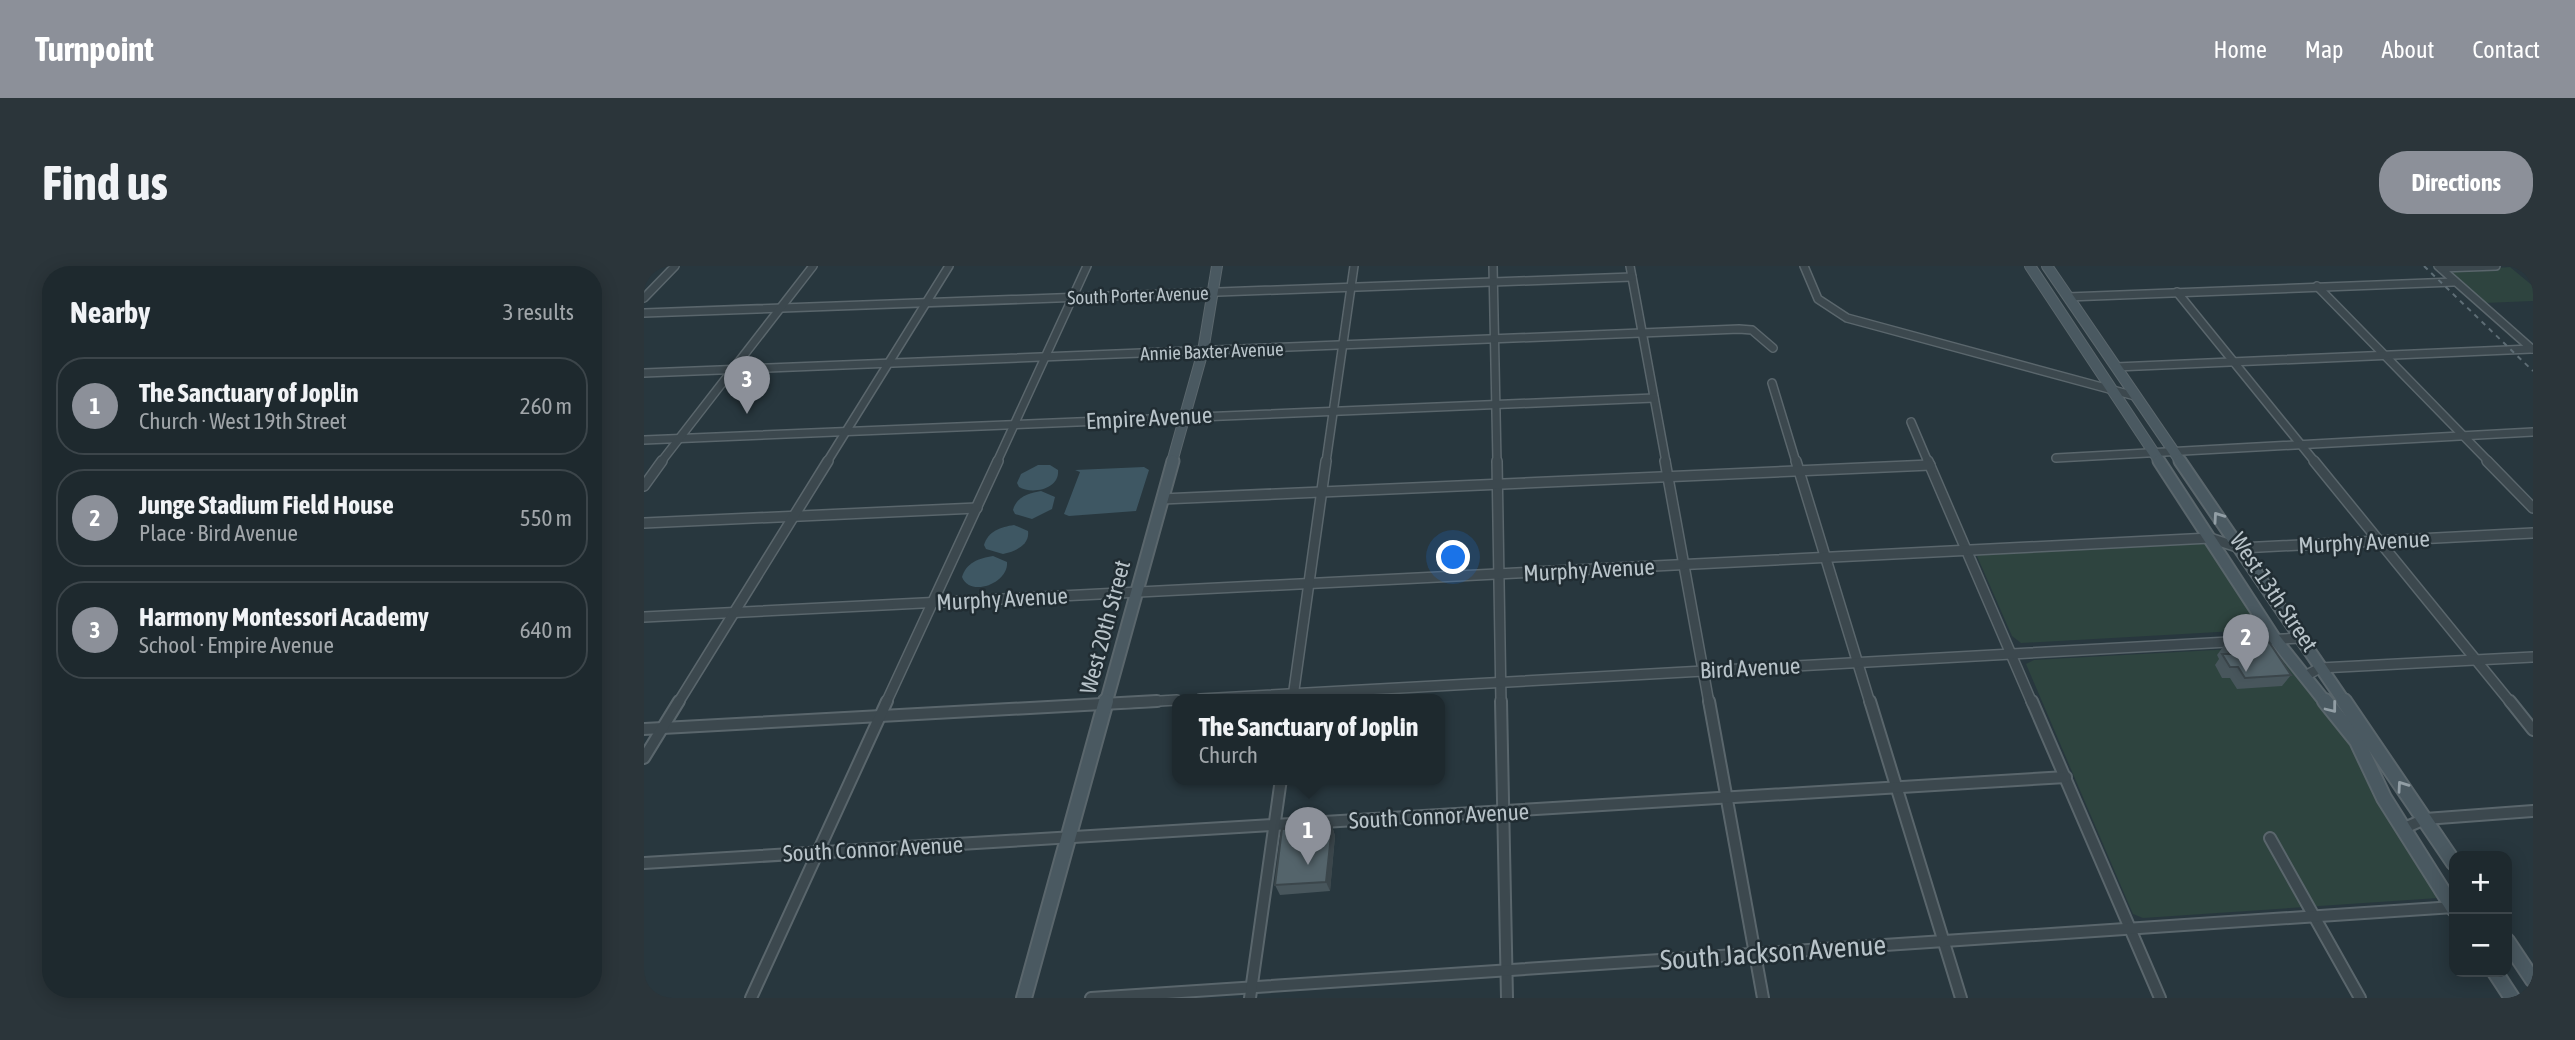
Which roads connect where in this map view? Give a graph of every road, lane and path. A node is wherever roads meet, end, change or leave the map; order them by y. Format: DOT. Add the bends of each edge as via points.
graph roads {
  1 [pos="674,266"];
  2 [pos="813,266"];
  3 [pos="949,266"];
  4 [pos="1087,266"];
  5 [pos="1217,266"];
  6 [pos="1354,266"];
  7 [pos="1493,266"];
  8 [pos="1630,266"];
  9 [pos="1804,266"];
  10 [pos="2030,266"];
  11 [pos="2047,266"];
  12 [pos="2496,266"];
  13 [pos="2439,267"];
  14 [pos="1632,276"];
  15 [pos="1493,282"];
  16 [pos="2455,282"];
  17 [pos="2316,286"];
  18 [pos="1352,287"];
  19 [pos="1210,292"];
  20 [pos="2047,292"];
  21 [pos="2177,292"];
  22 [pos="1073,297"];
  23 [pos="644,298"];
  24 [pos="2068,298"];
  25 [pos="927,302"];
  26 [pos="2056,306"];
  27 [pos="780,308"];
  28 [pos="644,313"];
  29 [pos="2073,331"];
  30 [pos="2091,331"];
  31 [pos="1642,333"];
  32 [pos="1494,340"];
  33 [pos="1343,345"];
  34 [pos="2083,346"];
  35 [pos="2101,346"];
  36 [pos="1773,348"];
  37 [pos="2532,350"];
  38 [pos="1203,351"];
  39 [pos="2384,356"];
  40 [pos="1045,357"];
  41 [pos="2234,362"];
  42 [pos="889,363"];
  43 [pos="731,370"];
  44 [pos="2117,370"];
  45 [pos="644,373"];
  46 [pos="2102,374"];
  47 [pos="1772,383"];
  48 [pos="2112,390"];
  49 [pos="2135,396"];
  50 [pos="1654,398"];
  51 [pos="1495,404"];
  52 [pos="2125,408"];
  53 [pos="2143,408"];
  54 [pos="1334,411"];
  55 [pos="1185,416"];
  56 [pos="1911,422"];
  57 [pos="1014,425"];
  58 [pos="847,432"];
  59 [pos="2533,432"];
  60 [pos="2463,436"];
  61 [pos="677,439"];
  62 [pos="644,440"];
  63 [pos="2300,444"];
  64 [pos="2173,450"];
  65 [pos="2154,453"];
  66 [pos="2056,458"];
  67 [pos="1930,465"];
  68 [pos="1799,470"];
  69 [pos="1668,476"];
  70 [pos="1497,484"];
  71 [pos="644,486"];
  72 [pos="1322,492"];
  73 [pos="2182,495"];
  74 [pos="2203,495"];
  75 [pos="1162,499"];
  76 [pos="977,508"];
  77 [pos="2533,508"];
  78 [pos="794,516"];
  79 [pos="644,523"];
  80 [pos="2533,533"];
  81 [pos="2210,538"];
  82 [pos="2379,541"];
  83 [pos="2241,548"];
  84 [pos="1968,551"];
  85 [pos="1827,558"];
  86 [pos="1684,565"];
  87 [pos="1498,575"];
  88 [pos="1309,584"];
  89 [pos="1136,593"];
  90 [pos="2272,597"];
  91 [pos="2249,598"];
  92 [pos="933,602"];
  93 [pos="734,612"];
  94 [pos="644,617"];
  95 [pos="2300,638"];
  96 [pos="2275,639"];
  97 [pos="2012,653"];
  98 [pos="2533,656"];
  99 [pos="2476,660"];
  100 [pos="1858,662"];
  101 [pos="2320,668"];
  102 [pos="1703,671"];
  103 [pos="2305,676"];
  104 [pos="1500,682"];
  105 [pos="1293,694"];
  106 [pos="1323,694"];
  107 [pos="1172,700"];
  108 [pos="1105,704"];
  109 [pos="881,716"];
  110 [pos="663,728"];
  111 [pos="644,729"];
  112 [pos="2533,730"];
  113 [pos="644,758"];
  114 [pos="2066,777"];
  115 [pos="1280,785"];
  116 [pos="1896,788"];
  117 [pos="1726,799"];
  118 [pos="2533,811"];
  119 [pos="1503,812"];
  120 [pos="2425,819"];
  121 [pos="1275,825"];
  122 [pos="2402,829"];
  123 [pos="1069,838"];
  124 [pos="2270,838"];
  125 [pos="818,852"];
  126 [pos="2449,855"];
  127 [pos="644,863"];
  128 [pos="2449,900"];
  129 [pos="2449,908"];
  130 [pos="2314,917"];
  131 [pos="2130,929"];
  132 [pos="1943,940"];
  133 [pos="2512,948"];
  134 [pos="1755,953"];
  135 [pos="1506,970"];
  136 [pos="2498,977"];
  137 [pos="2533,980"];
  138 [pos="1250,993"];
  139 [pos="751,998"];
  140 [pos="1024,998"];
  141 [pos="1091,998"];
  142 [pos="1507,998"];
  143 [pos="1763,998"];
  144 [pos="1961,998"];
  145 [pos="2160,998"];
  146 [pos="2360,998"];
  147 [pos="2512,998"];
  1 -- 23 [label="street"];
  2 -- 27 [label="street"];
  3 -- 25 [label="street"];
  4 -- 22 [label="street"];
  5 -- 19 [label="street, West 20th Street"];
  6 -- 18 [label="street"];
  7 -- 15 [label="street"];
  8 -- 14 [label="street"];
  9 -- 48 [label="street" via="1822,303 1840,315"];
  10 -- 20 [label="street, West 13th Street"];
  11 -- 24 [label="street, West 13th Street"];
  12 -- 13 [label="street"];
  13 -- 16 [label="street"];
  14 -- 15 [label="street, South Porter Avenue"];
  14 -- 31 [label="street"];
  15 -- 18 [label="street, South Porter Avenue"];
  15 -- 32 [label="street"];
  16 -- 17 [label="street"];
  16 -- 37 [label="street"];
  17 -- 21 [label="street"];
  17 -- 39 [label="street"];
  18 -- 19 [label="street, South Porter Avenue"];
  18 -- 33 [label="street"];
  19 -- 22 [label="street, South Porter Avenue"];
  19 -- 38 [label="street, West 20th Street"];
  20 -- 24 [label="street"];
  20 -- 26 [label="street, West 13th Street"];
  21 -- 24 [label="street"];
  21 -- 41 [label="street"];
  22 -- 25 [label="street, South Porter Avenue"];
  22 -- 40 [label="street"];
  24 -- 26 [label="street"];
  24 -- 30 [label="street, West 13th Street"];
  25 -- 27 [label="street, South Porter Avenue"];
  25 -- 42 [label="street"];
  26 -- 29 [label="street, West 13th Street"];
  27 -- 28 [label="street, South Porter Avenue"];
  27 -- 43 [label="street"];
  29 -- 30 [label="street"];
  29 -- 34 [label="street, West 13th Street"];
  30 -- 35 [label="street, West 13th Street"];
  31 -- 32 [label="street, Annie Baxter Avenue"];
  31 -- 36 [label="street, Annie Baxter Avenue" via="1747,329"];
  31 -- 50 [label="street"];
  32 -- 33 [label="street, Annie Baxter Avenue"];
  32 -- 51 [label="street"];
  33 -- 38 [label="street, Annie Baxter Avenue"];
  33 -- 54 [label="street"];
  34 -- 35 [label="street"];
  34 -- 46 [label="street, West 13th Street"];
  35 -- 44 [label="street, West 13th Street"];
  37 -- 39 [label="street"];
  38 -- 40 [label="street, Annie Baxter Avenue"];
  38 -- 55 [label="street, West 20th Street"];
  39 -- 41 [label="street"];
  39 -- 60 [label="street"];
  40 -- 42 [label="street, Annie Baxter Avenue"];
  40 -- 57 [label="street"];
  41 -- 44 [label="street"];
  41 -- 63 [label="street"];
  42 -- 43 [label="street, Annie Baxter Avenue"];
  42 -- 58 [label="street"];
  43 -- 45 [label="street, Annie Baxter Avenue"];
  43 -- 61 [label="street"];
  44 -- 46 [label="street"];
  44 -- 49 [label="street, West 13th Street"];
  46 -- 48 [label="street, West 13th Street"];
  47 -- 68 [label="street"];
  48 -- 49 [label="street"];
  48 -- 52 [label="street, West 13th Street"];
  49 -- 53 [label="street, West 13th Street"];
  50 -- 51 [label="street, Empire Avenue"];
  50 -- 69 [label="street"];
  51 -- 54 [label="street, Empire Avenue"];
  51 -- 70 [label="street"];
  52 -- 53 [label="street"];
  52 -- 65 [label="street, West 13th Street"];
  53 -- 64 [label="street, West 13th Street"];
  54 -- 55 [label="street, Empire Avenue"];
  54 -- 72 [label="street"];
  55 -- 57 [label="street, Empire Avenue"];
  55 -- 75 [label="street, West 20th Street"];
  56 -- 67 [label="street"];
  57 -- 58 [label="street, Empire Avenue"];
  57 -- 76 [label="street"];
  58 -- 61 [label="street, Empire Avenue"];
  58 -- 78 [label="street"];
  59 -- 60 [label="street"];
  60 -- 63 [label="street"];
  60 -- 77 [label="street"];
  61 -- 62 [label="street, Empire Avenue"];
  61 -- 71 [label="street"];
  63 -- 64 [label="street"];
  63 -- 82 [label="street"];
  64 -- 65 [label="street"];
  64 -- 74 [label="street, West 13th Street"];
  65 -- 66 [label="street"];
  65 -- 73 [label="street, West 13th Street"];
  67 -- 68 [label="street"];
  67 -- 84 [label="street"];
  68 -- 69 [label="street"];
  68 -- 85 [label="street"];
  69 -- 70 [label="street"];
  69 -- 86 [label="street"];
  70 -- 72 [label="street"];
  70 -- 87 [label="street"];
  72 -- 75 [label="street"];
  72 -- 88 [label="street"];
  73 -- 74 [label="street"];
  73 -- 81 [label="street, West 13th Street"];
  83 -- 74 [label="street, West 13th Street, one-way"];
  75 -- 89 [label="street, West 20th Street"];
  76 -- 78 [label="street"];
  76 -- 92 [label="street"];
  78 -- 79 [label="street"];
  78 -- 93 [label="street"];
  80 -- 82 [label="street, Murphy Avenue"];
  81 -- 83 [label="street, Murphy Avenue"];
  81 -- 84 [label="street, Murphy Avenue"];
  81 -- 91 [label="street, West 13th Street"];
  82 -- 83 [label="street, Murphy Avenue"];
  82 -- 99 [label="street"];
  83 -- 90 [label="street, West 13th Street"];
  84 -- 85 [label="street, Murphy Avenue"];
  84 -- 97 [label="street"];
  85 -- 86 [label="street, Murphy Avenue"];
  85 -- 100 [label="street"];
  86 -- 87 [label="street, Murphy Avenue"];
  86 -- 102 [label="street"];
  87 -- 88 [label="street, Murphy Avenue"];
  87 -- 104 [label="street"];
  88 -- 89 [label="street, Murphy Avenue"];
  88 -- 105 [label="street"];
  89 -- 92 [label="street, Murphy Avenue"];
  89 -- 108 [label="street, West 20th Street"];
  90 -- 91 [label="street"];
  90 -- 95 [label="street, West 13th Street"];
  91 -- 96 [label="street, West 13th Street"];
  92 -- 93 [label="street, Murphy Avenue"];
  92 -- 109 [label="street"];
  93 -- 94 [label="street, Murphy Avenue"];
  93 -- 110 [label="street"];
  95 -- 96 [label="street, Bird Avenue"];
  95 -- 101 [label="street, West 13th Street"];
  96 -- 97 [label="street, Bird Avenue"];
  96 -- 103 [label="street, West 13th Street"];
  97 -- 100 [label="street, Bird Avenue"];
  97 -- 114 [label="street"];
  98 -- 99 [label="street"];
  99 -- 101 [label="street"];
  99 -- 112 [label="street"];
  100 -- 102 [label="street, Bird Avenue"];
  100 -- 116 [label="street"];
  101 -- 103 [label="street"];
  120 -- 101 [label="street, West 13th Street, one-way"];
  102 -- 104 [label="street, Bird Avenue"];
  102 -- 117 [label="street"];
  103 -- 122 [label="street, West 13th Street, one-way" via="2357,741"];
  104 -- 106 [label="street, Bird Avenue"];
  104 -- 119 [label="street"];
  107 -- 108 [label="street"];
  108 -- 109 [label="street"];
  108 -- 123 [label="street, West 20th Street"];
  109 -- 110 [label="street"];
  109 -- 125 [label="street"];
  110 -- 111 [label="street"];
  110 -- 113 [label="street"];
  114 -- 116 [label="street, South Connor Avenue"];
  114 -- 131 [label="street"];
  115 -- 121 [label="street"];
  116 -- 117 [label="street, South Connor Avenue"];
  116 -- 132 [label="street"];
  117 -- 119 [label="street, South Connor Avenue"];
  117 -- 134 [label="street"];
  118 -- 120 [label="street"];
  119 -- 121 [label="street, South Connor Avenue"];
  119 -- 135 [label="street"];
  120 -- 122 [label="street"];
  120 -- 126 [label="street, West 13th Street"];
  121 -- 123 [label="street, South Connor Avenue"];
  121 -- 138 [label="street"];
  122 -- 128 [label="street, West 13th Street"];
  123 -- 125 [label="street, South Connor Avenue"];
  123 -- 140 [label="street, West 20th Street"];
  124 -- 130 [label="street"];
  125 -- 127 [label="street, South Connor Avenue"];
  125 -- 139 [label="street"];
  129 -- 130 [label="street, South Jackson Avenue"];
  130 -- 131 [label="street, South Jackson Avenue"];
  130 -- 146 [label="street"];
  131 -- 132 [label="street, South Jackson Avenue"];
  131 -- 145 [label="street"];
  132 -- 134 [label="street, South Jackson Avenue"];
  132 -- 144 [label="street"];
  133 -- 137 [label="street"];
  134 -- 135 [label="street, South Jackson Avenue"];
  134 -- 143 [label="street"];
  135 -- 138 [label="street, South Jackson Avenue"];
  135 -- 142 [label="street"];
  136 -- 147 [label="street"];
  138 -- 141 [label="street, South Jackson Avenue"];
}
